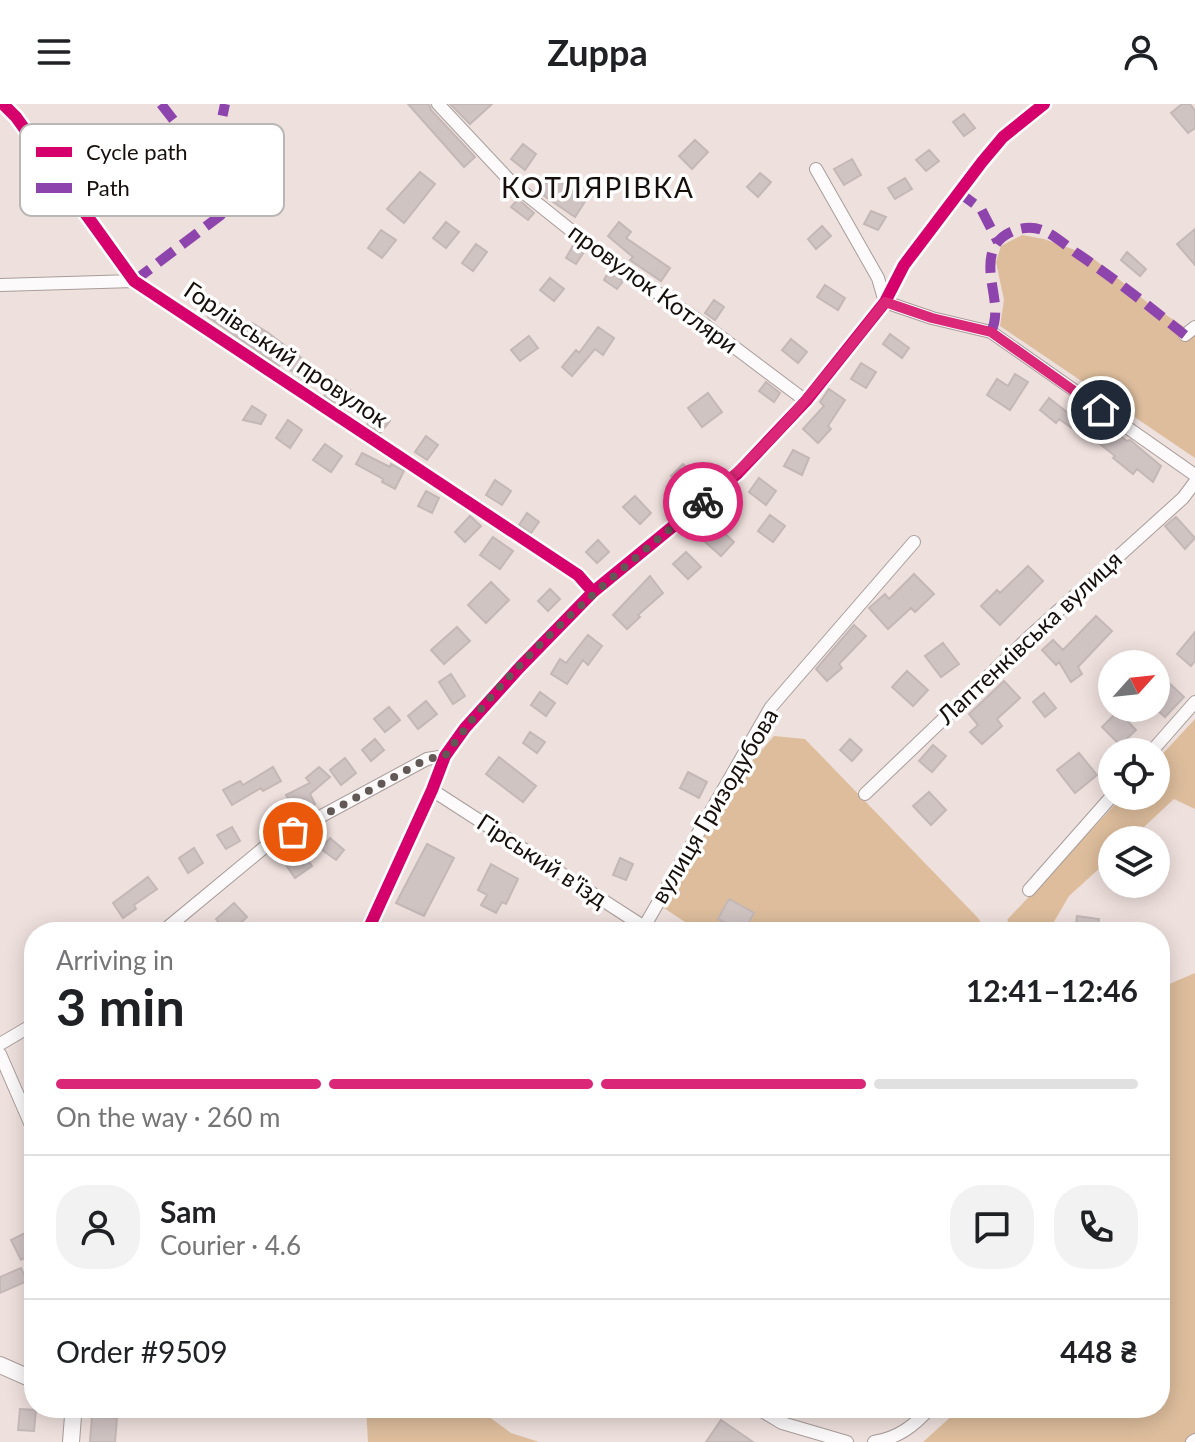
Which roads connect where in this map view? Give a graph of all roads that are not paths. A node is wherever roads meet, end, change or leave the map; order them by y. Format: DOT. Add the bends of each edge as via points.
graph roads {
  1 [pos="3,104"];
  2 [pos="438,104"];
  3 [pos="1044,104"];
  4 [pos="21,124"];
  5 [pos="816,169"];
  6 [pos="87,216"];
  7 [pos="134,281"];
  8 [pos="0,285"];
  9 [pos="885,302"];
  10 [pos="806,401"];
  11 [pos="1195,475"];
  12 [pos="1195,482"];
  13 [pos="914,542"];
  14 [pos="593,592"];
  15 [pos="1195,702"];
  16 [pos="1163,738"];
  17 [pos="445,756"];
  18 [pos="432,790"];
  19 [pos="865,794"];
  20 [pos="1100,810"];
  21 [pos="1029,890"];
  22 [pos="174,922"];
  23 [pos="372,922"];
  24 [pos="637,922"];
  25 [pos="652,922"];
  26 [pos="24,1030"];
  27 [pos="0,1044"];
  28 [pos="0,1054"];
  29 [pos="24,1109"];
  30 [pos="0,1365"];
  31 [pos="24,1373"];
  32 [pos="71,1418"];
  33 [pos="774,1418"];
  34 [pos="922,1418"];
  35 [pos="71,1442"];
  36 [pos="847,1442"];
  37 [pos="874,1442"];
  1 -- 4 [label="street, Горлівський провулок"];
  2 -- 10 [label="street, провулок Котляри" via="513,184 603,256"];
  3 -- 9 [label="street" via="982,162 904,265"];
  5 -- 9 [label="street" via="878,278"];
  6 -- 7 [label="street, Горлівський провулок"];
  7 -- 8 [label="street"];
  7 -- 14 [label="street, Горлівський провулок" via="578,575"];
  9 -- 10 [label="street"];
  9 -- 11 [label="street" via="991,332"];
  10 -- 14 [label="street" via="738,473"];
  12 -- 19 [label="street, Лаптенківська вулиця"];
  13 -- 25 [label="street, вулиця Гризодубова" via="771,707"];
  14 -- 17 [label="street"];
  15 -- 16 [label="street"];
  17 -- 18 [label="street"];
  17 -- 22 [label="street" via="427,759 266,846"];
  18 -- 23 [label="street"];
  18 -- 24 [label="street, Гірський в'їзд"];
  20 -- 21 [label="street"];
  26 -- 27 [label="street"];
  28 -- 29 [label="street"];
  30 -- 31 [label="main road"];
  32 -- 35 [label="main road"];
  33 -- 36 [label="street"];
  34 -- 37 [label="street" via="890,1439"];
}
